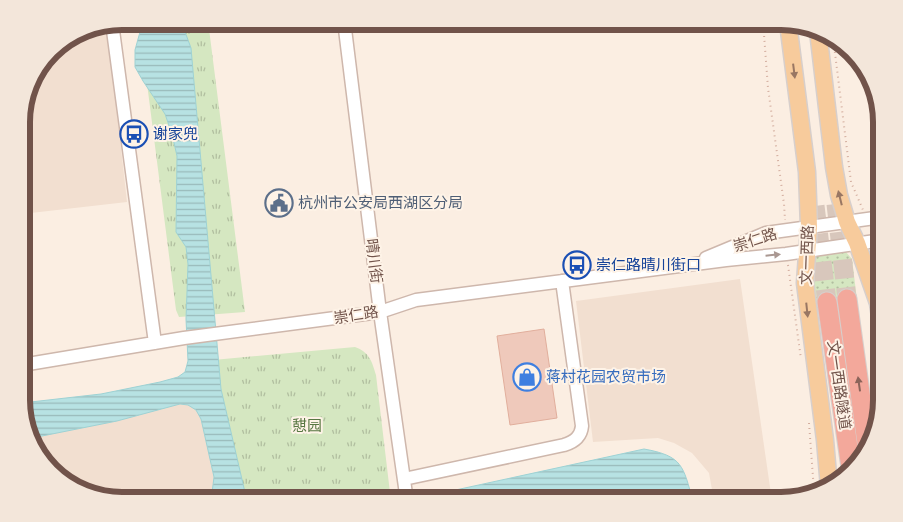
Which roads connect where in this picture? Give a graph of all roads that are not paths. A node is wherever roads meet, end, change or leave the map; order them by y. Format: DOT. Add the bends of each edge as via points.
graph roads {
  1 [pos="345,30"];
  2 [pos="113,31"];
  3 [pos="789,31"];
  4 [pos="819,38"];
  5 [pos="873,218"];
  6 [pos="847,222"];
  7 [pos="809,227"];
  8 [pos="873,241"];
  9 [pos="857,243"];
  10 [pos="807,251"];
  11 [pos="690,264"];
  12 [pos="562,281"];
  13 [pos="873,289"];
  14 [pos="847,299"];
  15 [pos="828,302"];
  16 [pos="380,312"];
  17 [pos="155,343"];
  18 [pos="30,364"];
  19 [pos="866,435"];
  20 [pos="850,461"];
  21 [pos="828,478"];
  22 [pos="404,479"];
  23 [pos="406,492"];
  1 -- 16 [label="street, 晴川街"];
  2 -- 17 [label="street"];
  3 -- 7 [label="main road, 文一西路, one-way" via="807,172"];
  6 -- 4 [label="main road, one-way" via="834,167"];
  5 -- 6 [label="street, 崇仁路"];
  6 -- 7 [label="street, 崇仁路"];
  6 -- 9 [label="main road"];
  7 -- 10 [label="main road, 文一西路"];
  7 -- 11 [label="street, 崇仁路" via="766,233"];
  8 -- 9 [label="street, 崇仁路"];
  9 -- 10 [label="street, 崇仁路"];
  9 -- 13 [label="main road"];
  11 -- 10 [label="street, 崇仁路, one-way"];
  10 -- 21 [label="main road, 文一西路, one-way" via="805,283"];
  11 -- 12 [label="street, 崇仁路"];
  12 -- 16 [label="street, 崇仁路" via="416,300"];
  12 -- 22 [label="street" via="582,426 577,438 564,445"];
  19 -- 14 [label="highway, 文一西路隧道, one-way"];
  15 -- 20 [label="highway, 文一西路隧道"];
  16 -- 17 [label="street, 崇仁路"];
  16 -- 22 [label="street, 晴川街"];
  17 -- 18 [label="street, 崇仁路"];
  22 -- 23 [label="street, 晴川街"];
}
